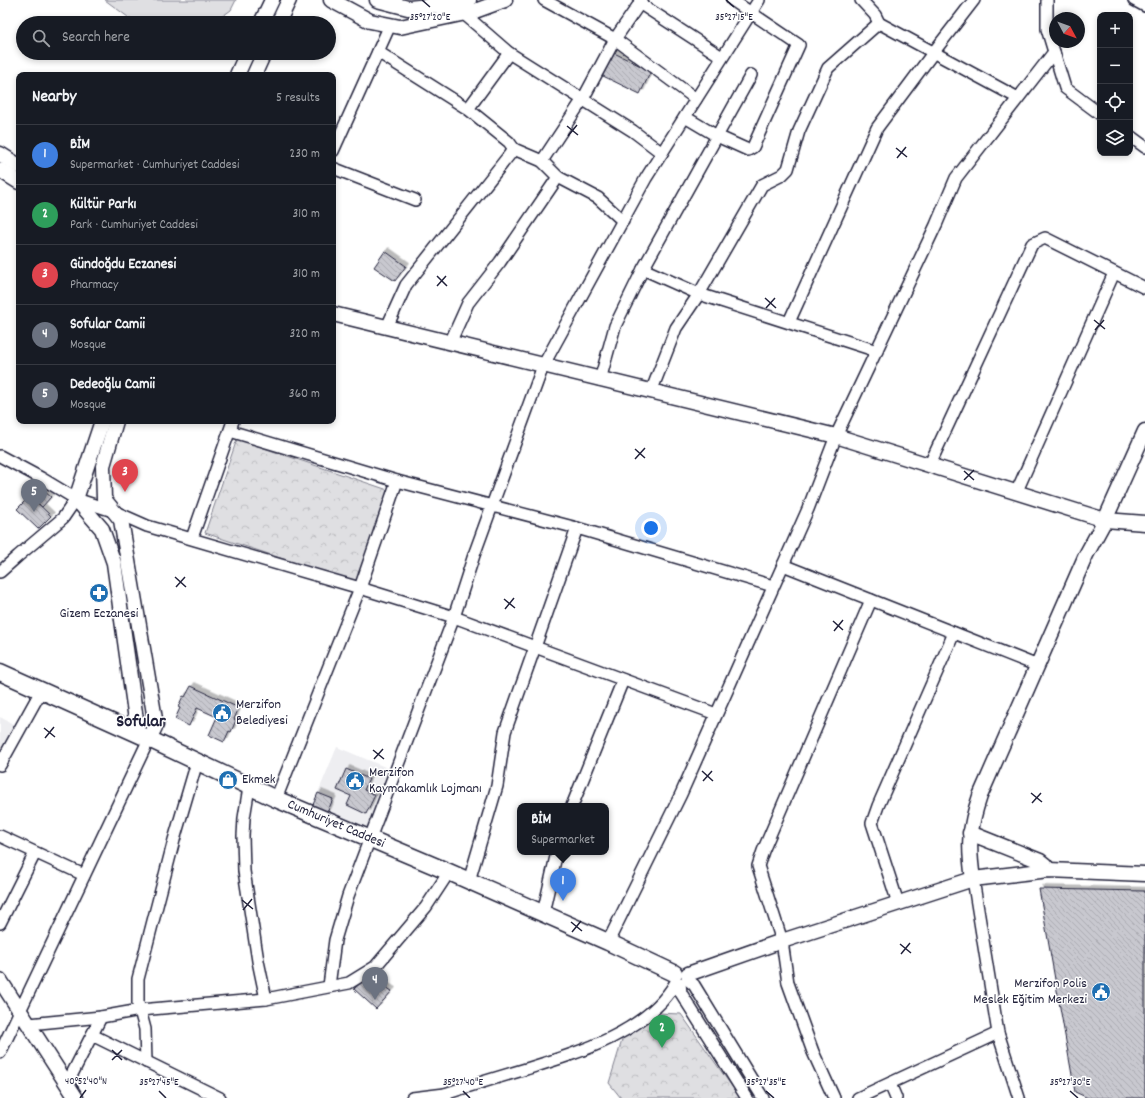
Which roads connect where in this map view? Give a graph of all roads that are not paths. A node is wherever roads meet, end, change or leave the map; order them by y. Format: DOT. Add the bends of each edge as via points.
graph roads {
  1 [pos="272,0"];
  2 [pos="289,0"];
  3 [pos="332,0"];
  4 [pos="377,0"];
  5 [pos="469,0"];
  6 [pos="505,0"];
  7 [pos="544,0"];
  8 [pos="732,0"];
  9 [pos="759,0"];
  10 [pos="861,0"];
  11 [pos="974,0"];
  12 [pos="1047,0"];
  13 [pos="1134,0"];
  14 [pos="640,2"];
  15 [pos="1145,6"];
  16 [pos="751,12"];
  17 [pos="463,13"];
  18 [pos="264,16"];
  19 [pos="281,16"];
  20 [pos="879,23"];
  21 [pos="390,25"];
  22 [pos="615,39"];
  23 [pos="378,52"];
  24 [pos="1054,52"];
  25 [pos="510,53"];
  26 [pos="933,53"];
  27 [pos="722,57"];
  28 [pos="244,60"];
  29 [pos="261,60"];
  30 [pos="238,72"];
  31 [pos="255,72"];
  32 [pos="752,75"];
  33 [pos="1018,98"];
  34 [pos="583,99"];
  35 [pos="696,99"];
  36 [pos="468,109"];
  37 [pos="1097,112"];
  38 [pos="685,117"];
  39 [pos="717,136"];
  40 [pos="1133,138"];
  41 [pos="336,144"];
  42 [pos="1145,146"];
  43 [pos="514,148"];
  44 [pos="662,153"];
  45 [pos="0,154"];
  46 [pos="542,161"];
  47 [pos="16,164"];
  48 [pos="336,169"];
  49 [pos="0,170"];
  50 [pos="558,177"];
  51 [pos="16,180"];
  52 [pos="415,200"];
  53 [pos="622,221"];
  54 [pos="643,269"];
  55 [pos="1114,273"];
  56 [pos="1145,288"];
  57 [pos="699,294"];
  58 [pos="336,315"];
  59 [pos="789,322"];
  60 [pos="387,327"];
  61 [pos="450,343"];
  62 [pos="877,351"];
  63 [pos="543,366"];
  64 [pos="600,380"];
  65 [pos="651,392"];
  66 [pos="101,424"];
  67 [pos="115,424"];
  68 [pos="232,426"];
  69 [pos="1145,431"];
  70 [pos="836,436"];
  71 [pos="0,456"];
  72 [pos="929,466"];
  73 [pos="397,481"];
  74 [pos="1016,493"];
  75 [pos="76,499"];
  76 [pos="491,506"];
  77 [pos="113,511"];
  78 [pos="1105,520"];
  79 [pos="1145,523"];
  80 [pos="577,528"];
  81 [pos="192,538"];
  82 [pos="783,565"];
  83 [pos="0,572"];
  84 [pos="773,586"];
  85 [pos="360,588"];
  86 [pos="871,600"];
  87 [pos="454,617"];
  88 [pos="954,633"];
  89 [pos="535,647"];
  90 [pos="1038,666"];
  91 [pos="0,672"];
  92 [pos="623,680"];
  93 [pos="40,691"];
  94 [pos="716,714"];
  95 [pos="144,737"];
  96 [pos="197,762"];
  97 [pos="0,765"];
  98 [pos="249,787"];
  99 [pos="276,799"];
  100 [pos="573,803"];
  101 [pos="970,833"];
  102 [pos="0,836"];
  103 [pos="370,839"];
  104 [pos="35,853"];
  105 [pos="556,855"];
  106 [pos="1049,870"];
  107 [pos="449,872"];
  108 [pos="1145,874"];
  109 [pos="84,875"];
  110 [pos="972,879"];
  111 [pos="469,881"];
  112 [pos="898,903"];
  113 [pos="542,913"];
  114 [pos="0,924"];
  115 [pos="782,941"];
  116 [pos="608,942"];
  117 [pos="681,978"];
  118 [pos="0,980"];
  119 [pos="329,986"];
  120 [pos="266,999"];
  121 [pos="140,1010"];
  122 [pos="20,1012"];
  123 [pos="101,1017"];
  124 [pos="29,1024"];
  125 [pos="998,1033"];
  126 [pos="92,1035"];
  127 [pos="0,1053"];
  128 [pos="146,1062"];
  129 [pos="67,1084"];
  130 [pos="890,1084"];
  131 [pos="446,1096"];
  132 [pos="76,1098"];
  133 [pos="220,1098"];
  134 [pos="412,1098"];
  135 [pos="747,1098"];
  136 [pos="764,1098"];
  137 [pos="834,1098"];
  138 [pos="858,1098"];
  139 [pos="896,1098"];
  140 [pos="1019,1098"];
  1 -- 18 [label="street"];
  2 -- 19 [label="street"];
  3 -- 21 [label="street" via="370,21"];
  4 -- 5 [label="street" via="408,8 462,3"];
  6 -- 17 [label="street"];
  7 -- 22 [label="street"];
  8 -- 16 [label="street"];
  9 -- 16 [label="street"];
  10 -- 20 [label="street"];
  11 -- 26 [label="street"];
  12 -- 24 [label="street" via="1047,30"];
  13 -- 15 [label="street"];
  14 -- 22 [label="street"];
  14 -- 27 [label="street"];
  16 -- 27 [label="street"];
  16 -- 39 [label="street" via="799,45 754,146 748,150"];
  17 -- 21 [label="street" via="400,27"];
  17 -- 25 [label="street"];
  20 -- 26 [label="street"];
  20 -- 57 [label="street" via="828,68 799,131 788,169 762,185"];
  21 -- 23 [label="street"];
  22 -- 34 [label="street"];
  22 -- 35 [label="street"];
  23 -- 36 [label="street"];
  23 -- 41 [label="street"];
  24 -- 33 [label="street"];
  24 -- 37 [label="street" via="1065,88"];
  25 -- 34 [label="street"];
  25 -- 36 [label="street"];
  26 -- 33 [label="street"];
  26 -- 59 [label="street" via="877,128"];
  27 -- 35 [label="street"];
  28 -- 30 [label="street"];
  29 -- 31 [label="street"];
  32 -- 39 [label="street"];
  33 -- 62 [label="street" via="956,178"];
  34 -- 44 [label="street"];
  34 -- 46 [label="street"];
  35 -- 38 [label="street"];
  36 -- 43 [label="street"];
  38 -- 39 [label="street"];
  38 -- 44 [label="street"];
  39 -- 54 [label="street"];
  40 -- 42 [label="street"];
  43 -- 46 [label="street"];
  43 -- 60 [label="street" via="406,285"];
  44 -- 53 [label="street"];
  45 -- 47 [label="street"];
  46 -- 50 [label="street"];
  48 -- 52 [label="street"];
  49 -- 51 [label="street"];
  50 -- 53 [label="street" via="598,198"];
  50 -- 61 [label="street" via="500,262 468,303"];
  53 -- 63 [label="street"];
  54 -- 57 [label="street"];
  54 -- 64 [label="street" via="615,326"];
  55 -- 56 [label="street"];
  55 -- 72 [label="street" via="1045,238 1032,244"];
  55 -- 74 [label="street"];
  57 -- 59 [label="street"];
  57 -- 65 [label="street" via="676,328"];
  58 -- 60 [label="street"];
  59 -- 62 [label="street"];
  60 -- 61 [label="street"];
  61 -- 63 [label="street"];
  62 -- 70 [label="street"];
  63 -- 64 [label="street"];
  63 -- 76 [label="street"];
  64 -- 65 [label="street"];
  65 -- 70 [label="street"];
  66 -- 75 [label="street"];
  67 -- 77 [label="street" via="103,466 104,499"];
  68 -- 73 [label="street"];
  68 -- 81 [label="street"];
  69 -- 78 [label="street"];
  70 -- 72 [label="street"];
  70 -- 82 [label="street"];
  71 -- 75 [label="street"];
  72 -- 74 [label="street"];
  73 -- 76 [label="street"];
  73 -- 85 [label="street"];
  74 -- 78 [label="street"];
  75 -- 77 [label="street"];
  75 -- 83 [label="street" via="63,518"];
  75 -- 95 [label="street" via="102,529 114,563"];
  76 -- 80 [label="street"];
  76 -- 87 [label="street"];
  77 -- 81 [label="street" via="147,526"];
  77 -- 95 [label="street" via="121,520 156,724"];
  78 -- 79 [label="street"];
  78 -- 90 [label="street" via="1086,555"];
  80 -- 84 [label="street"];
  80 -- 89 [label="street"];
  81 -- 85 [label="street"];
  82 -- 84 [label="street"];
  82 -- 86 [label="street"];
  84 -- 94 [label="street"];
  85 -- 87 [label="street"];
  85 -- 99 [label="street"];
  86 -- 88 [label="street"];
  86 -- 115 [label="street" via="758,866"];
  87 -- 89 [label="street"];
  87 -- 103 [label="street"];
  88 -- 90 [label="street"];
  88 -- 112 [label="street" via="872,823"];
  89 -- 92 [label="street"];
  89 -- 111 [label="street" via="505,732 497,786"];
  90 -- 101 [label="street" via="980,796"];
  91 -- 93 [label="main road, Cumhuriyet Caddesi"];
  92 -- 94 [label="street"];
  92 -- 100 [label="street"];
  93 -- 95 [label="main road, Cumhuriyet Caddesi"];
  93 -- 97 [label="street"];
  94 -- 116 [label="street" via="681,794"];
  95 -- 96 [label="main road, Cumhuriyet Caddesi"];
  95 -- 109 [label="street"];
  96 -- 98 [label="main road, Cumhuriyet Caddesi"];
  96 -- 121 [label="street" via="138,979"];
  98 -- 99 [label="main road, Cumhuriyet Caddesi"];
  98 -- 120 [label="street" via="244,818 244,871"];
  99 -- 103 [label="main road, Cumhuriyet Caddesi"];
  101 -- 106 [label="street" via="1040,861"];
  101 -- 110 [label="street"];
  102 -- 104 [label="street"];
  103 -- 107 [label="main road, Cumhuriyet Caddesi"];
  103 -- 119 [label="street" via="341,917"];
  104 -- 109 [label="street"];
  104 -- 114 [label="street"];
  105 -- 113 [label="street"];
  106 -- 108 [label="street"];
  106 -- 110 [label="street"];
  107 -- 111 [label="main road, Cumhuriyet Caddesi"];
  107 -- 119 [label="street" via="426,907 374,968 349,983"];
  109 -- 122 [label="street"];
  110 -- 112 [label="street"];
  110 -- 125 [label="street"];
  111 -- 113 [label="main road, Cumhuriyet Caddesi"];
  112 -- 115 [label="street"];
  113 -- 116 [label="main road, Cumhuriyet Caddesi"];
  115 -- 117 [label="street"];
  115 -- 137 [label="street" via="788,983 813,1052"];
  116 -- 117 [label="main road, Cumhuriyet Caddesi"];
  117 -- 131 [label="street" via="643,1017 603,1042"];
  117 -- 135 [label="street" via="681,993"];
  117 -- 136 [label="street" via="694,985"];
  118 -- 122 [label="street"];
  119 -- 120 [label="street"];
  120 -- 121 [label="street"];
  121 -- 123 [label="street"];
  121 -- 128 [label="street" via="145,1029"];
  122 -- 124 [label="street"];
  122 -- 127 [label="street"];
  123 -- 124 [label="street"];
  123 -- 126 [label="street"];
  124 -- 129 [label="street"];
  125 -- 130 [label="street"];
  125 -- 140 [label="street"];
  126 -- 128 [label="street"];
  126 -- 129 [label="street"];
  128 -- 133 [label="street"];
  129 -- 132 [label="street"];
  130 -- 138 [label="street"];
  130 -- 139 [label="street"];
  131 -- 134 [label="street"];
}
